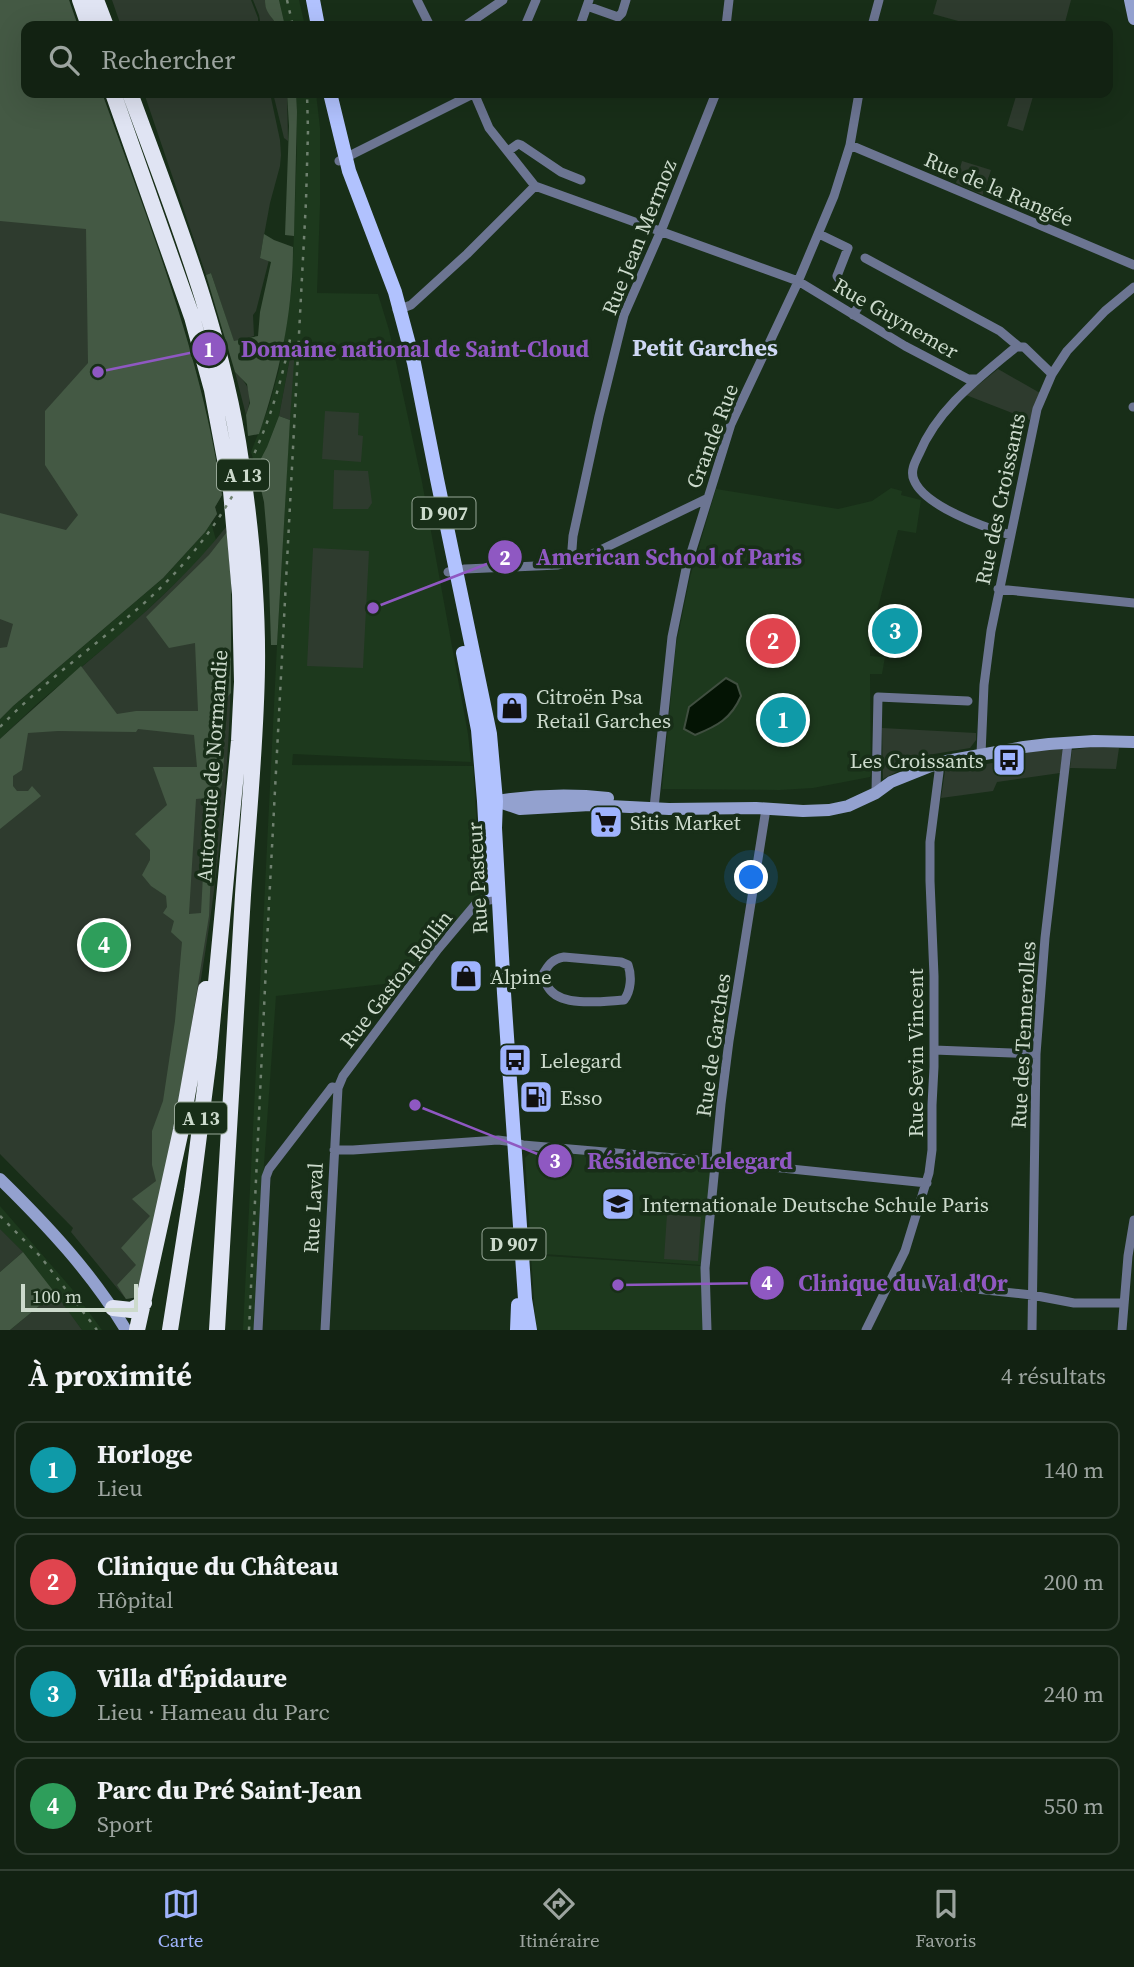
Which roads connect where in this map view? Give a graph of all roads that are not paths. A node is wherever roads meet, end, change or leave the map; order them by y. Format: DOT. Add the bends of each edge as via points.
graph roads {
  1 [pos="80,0"];
  2 [pos="96,0"];
  3 [pos="307,0"];
  4 [pos="313,0"];
  5 [pos="417,0"];
  6 [pos="503,0"];
  7 [pos="536,0"];
  8 [pos="626,0"];
  9 [pos="729,0"];
  10 [pos="878,0"];
  11 [pos="1130,0"];
  12 [pos="588,3"];
  13 [pos="1134,19"];
  14 [pos="87,21"];
  15 [pos="104,21"];
  16 [pos="311,21"];
  17 [pos="317,21"];
  18 [pos="428,21"];
  19 [pos="472,21"];
  20 [pos="528,21"];
  21 [pos="582,21"];
  22 [pos="727,21"];
  23 [pos="873,21"];
  24 [pos="115,98"];
  25 [pos="132,98"];
  26 [pos="325,98"];
  27 [pos="331,98"];
  28 [pos="465,98"];
  29 [pos="477,98"];
  30 [pos="714,98"];
  31 [pos="858,98"];
  32 [pos="850,145"];
  33 [pos="508,152"];
  34 [pos="342,159"];
  35 [pos="581,180"];
  36 [pos="535,186"];
  37 [pos="661,230"];
  38 [pos="819,234"];
  39 [pos="865,258"];
  40 [pos="1134,265"];
  41 [pos="798,281"];
  42 [pos="1134,287"];
  43 [pos="397,310"];
  44 [pos="853,315"];
  45 [pos="1018,346"];
  46 [pos="1052,374"];
  47 [pos="977,379"];
  48 [pos="706,499"];
  49 [pos="1010,535"];
  50 [pos="571,562"];
  51 [pos="452,572"];
  52 [pos="998,589"];
  53 [pos="1134,603"];
  54 [pos="968,701"];
  55 [pos="1068,742"];
  56 [pos="1134,742"];
  57 [pos="486,751"];
  58 [pos="981,754"];
  59 [pos="937,764"];
  60 [pos="876,793"];
  61 [pos="490,801"];
  62 [pos="650,808"];
  63 [pos="766,809"];
  64 [pos="489,900"];
  65 [pos="219,951"];
  66 [pos="499,976"];
  67 [pos="542,976"];
  68 [pos="934,1050"];
  69 [pos="1036,1054"];
  70 [pos="338,1088"];
  71 [pos="511,1142"];
  72 [pos="334,1150"];
  73 [pos="716,1161"];
  74 [pos="0,1179"];
  75 [pos="927,1183"];
  76 [pos="1134,1220"];
  77 [pos="1131,1257"];
  78 [pos="891,1280"];
  79 [pos="1032,1295"];
  80 [pos="144,1303"];
  81 [pos="1124,1303"];
  82 [pos="113,1308"];
  83 [pos="126,1330"];
  84 [pos="135,1330"];
  85 [pos="170,1330"];
  86 [pos="217,1330"];
  87 [pos="258,1330"];
  88 [pos="325,1330"];
  89 [pos="517,1330"];
  90 [pos="530,1330"];
  91 [pos="707,1330"];
  92 [pos="866,1330"];
  93 [pos="1031,1330"];
  94 [pos="1122,1330"];
  1 -- 14 [label="highway"];
  2 -- 15 [label="highway"];
  3 -- 16 [label="main road"];
  4 -- 17 [label="main road"];
  5 -- 18 [label="street"];
  6 -- 19 [label="street"];
  7 -- 20 [label="street"];
  8 -- 12 [label="street" via="618,18"];
  9 -- 22 [label="street"];
  10 -- 23 [label="street"];
  11 -- 13 [label="main road"];
  12 -- 21 [label="street"];
  24 -- 65 [label="highway, Autoroute de Normandie / A 13" via="192,317 232,491 242,682"];
  25 -- 86 [label="highway, Autoroute de Normandie / A 13" via="186,247 228,388 256,594 254,743"];
  26 -- 34 [label="main road, D 907"];
  27 -- 34 [label="main road, D 907"];
  28 -- 34 [label="street"];
  29 -- 33 [label="street" via="489,128"];
  30 -- 37 [label="street, Rue Jean Mermoz"];
  31 -- 32 [label="street, Grande Rue"];
  32 -- 38 [label="street, Grande Rue"];
  32 -- 40 [label="street, Rue de la Rangée"];
  33 -- 35 [label="street" via="521,145"];
  33 -- 36 [label="street"];
  34 -- 43 [label="main road, D 907"];
  36 -- 37 [label="street, Rue Guynemer"];
  36 -- 43 [label="street" via="411,305"];
  37 -- 41 [label="street, Rue Guynemer"];
  37 -- 50 [label="street, Rue Jean Mermoz" via="624,315"];
  38 -- 41 [label="street, Grande Rue"];
  38 -- 44 [label="street" via="848,248 837,276 860,303"];
  39 -- 45 [label="street" via="1000,331"];
  41 -- 44 [label="street, Rue Guynemer"];
  41 -- 48 [label="street, Grande Rue" via="731,424"];
  42 -- 46 [label="street, Rue des Croissants" via="1081,336"];
  43 -- 51 [label="main road, D 907" via="414,362"];
  44 -- 47 [label="street, Rue Guynemer" via="968,379"];
  45 -- 46 [label="street"];
  45 -- 47 [label="street"];
  46 -- 49 [label="street, Rue des Croissants" via="1033,424"];
  47 -- 49 [label="street" via="929,433 913,478 940,506"];
  48 -- 50 [label="street"];
  48 -- 62 [label="street, Grande Rue" via="672,637"];
  49 -- 52 [label="street, Rue des Croissants"];
  50 -- 51 [label="street"];
  51 -- 57 [label="main road, D 907"];
  52 -- 53 [label="street"];
  52 -- 58 [label="street, Rue des Croissants" via="984,685"];
  54 -- 60 [label="street" via="878,697"];
  55 -- 56 [label="main road"];
  55 -- 58 [label="main road"];
  55 -- 69 [label="street, Rue des Tennerolles"];
  57 -- 61 [label="main road, D 907"];
  57 -- 61 [label="main road, D 907" via="493,771"];
  58 -- 59 [label="main road"];
  59 -- 60 [label="main road"];
  59 -- 68 [label="street, Rue Sevin Vincent" via="930,842"];
  60 -- 63 [label="main road" via="830,810"];
  61 -- 62 [label="main road" via="584,796"];
  61 -- 64 [label="main road, Rue Pasteur / D 907"];
  61 -- 66 [label="main road, Rue Pasteur / D 907" via="495,828"];
  62 -- 63 [label="main road"];
  63 -- 73 [label="street, Rue de Garches" via="729,1041"];
  64 -- 66 [label="main road, Rue Pasteur / D 907"];
  64 -- 70 [label="street, Rue Gaston Rollin" via="475,905 438,949"];
  65 -- 80 [label="highway" via="210,966"];
  65 -- 85 [label="highway, Autoroute de Normandie / A 13" via="192,1190"];
  66 -- 67 [label="street"];
  66 -- 71 [label="main road, Rue Pasteur / D 907"];
  67 -- 67 [label="street" via="552,993 587,1002 624,1000 631,972 621,962 564,957 548,964"];
  68 -- 69 [label="street"];
  68 -- 75 [label="street, Rue Sevin Vincent"];
  69 -- 79 [label="street, Rue des Tennerolles"];
  70 -- 72 [label="street, Rue Laval"];
  70 -- 87 [label="street" via="332,1087 265,1177"];
  71 -- 72 [label="street"];
  71 -- 73 [label="street"];
  71 -- 89 [label="main road, Rue Pasteur / D 907"];
  71 -- 90 [label="main road, Rue Pasteur / D 907"];
  72 -- 88 [label="street, Rue Laval"];
  73 -- 75 [label="street"];
  73 -- 91 [label="street, Rue de Garches" via="705,1269"];
  74 -- 82 [label="main road" via="64,1244"];
  75 -- 78 [label="street, Rue Sevin Vincent"];
  76 -- 77 [label="street"];
  77 -- 81 [label="street"];
  78 -- 79 [label="street"];
  78 -- 92 [label="street, Rue Sevin Vincent"];
  79 -- 81 [label="street" via="1074,1303"];
  79 -- 93 [label="street, Rue des Tennerolles"];
  80 -- 82 [label="highway" via="131,1310"];
  80 -- 84 [label="highway"];
  81 -- 94 [label="street"];
  82 -- 83 [label="main road"];
  82 -- 84 [label="main road"];
}
